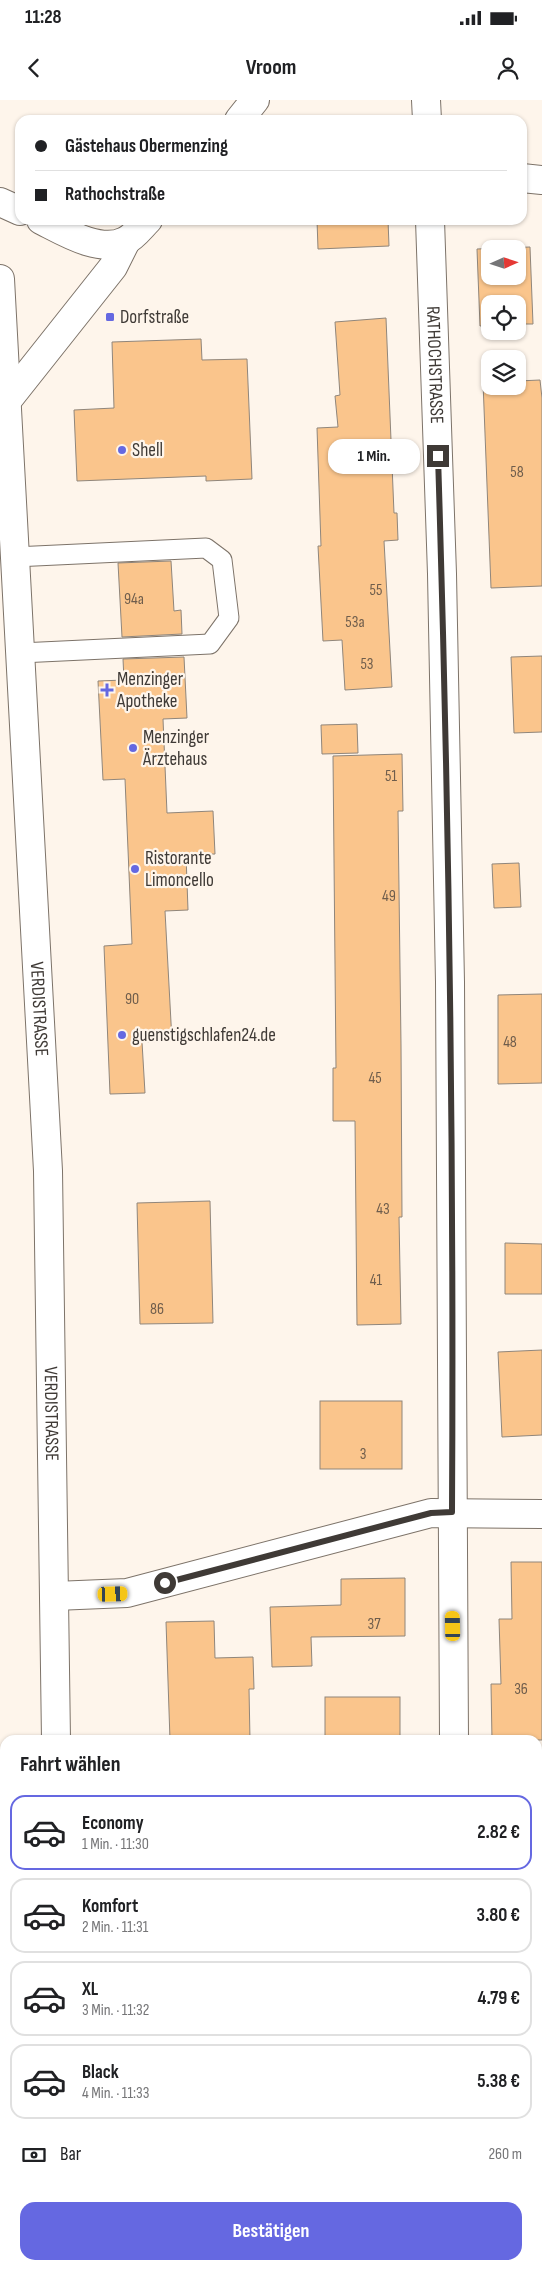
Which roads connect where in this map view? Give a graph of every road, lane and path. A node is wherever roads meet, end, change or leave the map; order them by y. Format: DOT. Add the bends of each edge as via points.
graph roads {
  1 [pos="255,100"];
  2 [pos="426,100"];
  3 [pos="243,115"];
  4 [pos="427,115"];
  5 [pos="527,178"];
  6 [pos="542,180"];
  7 [pos="0,202"];
  8 [pos="15,209"];
  9 [pos="51,225"];
  10 [pos="143,225"];
  11 [pos="430,225"];
  12 [pos="126,241"];
  13 [pos="0,278"];
  14 [pos="6,402"];
  15 [pos="14,557"];
  16 [pos="20,653"];
  17 [pos="452,1512"];
  18 [pos="542,1514"];
  19 [pos="55,1596"];
  20 [pos="56,1735"];
  21 [pos="454,1735"];
  1 -- 3 [label="street"];
  2 -- 4 [label="street"];
  5 -- 6 [label="street"];
  7 -- 8 [label="street"];
  9 -- 12 [label="street" via="98,244"];
  10 -- 12 [label="street"];
  11 -- 17 [label="street, RATHOCHSTRASSE" via="449,972"];
  12 -- 14 [label="street" via="113,267"];
  13 -- 14 [label="street, VERDISTRASSE"];
  14 -- 15 [label="street, VERDISTRASSE"];
  15 -- 16 [label="street, VERDISTRASSE"];
  15 -- 16 [label="lane" via="206,548 222,560 229,618 210,644"];
  16 -- 19 [label="street, VERDISTRASSE" via="48,1171"];
  17 -- 18 [label="street"];
  17 -- 19 [label="street" via="431,1513 127,1593"];
  17 -- 21 [label="street, RATHOCHSTRASSE"];
  19 -- 20 [label="street, VERDISTRASSE"];
}
